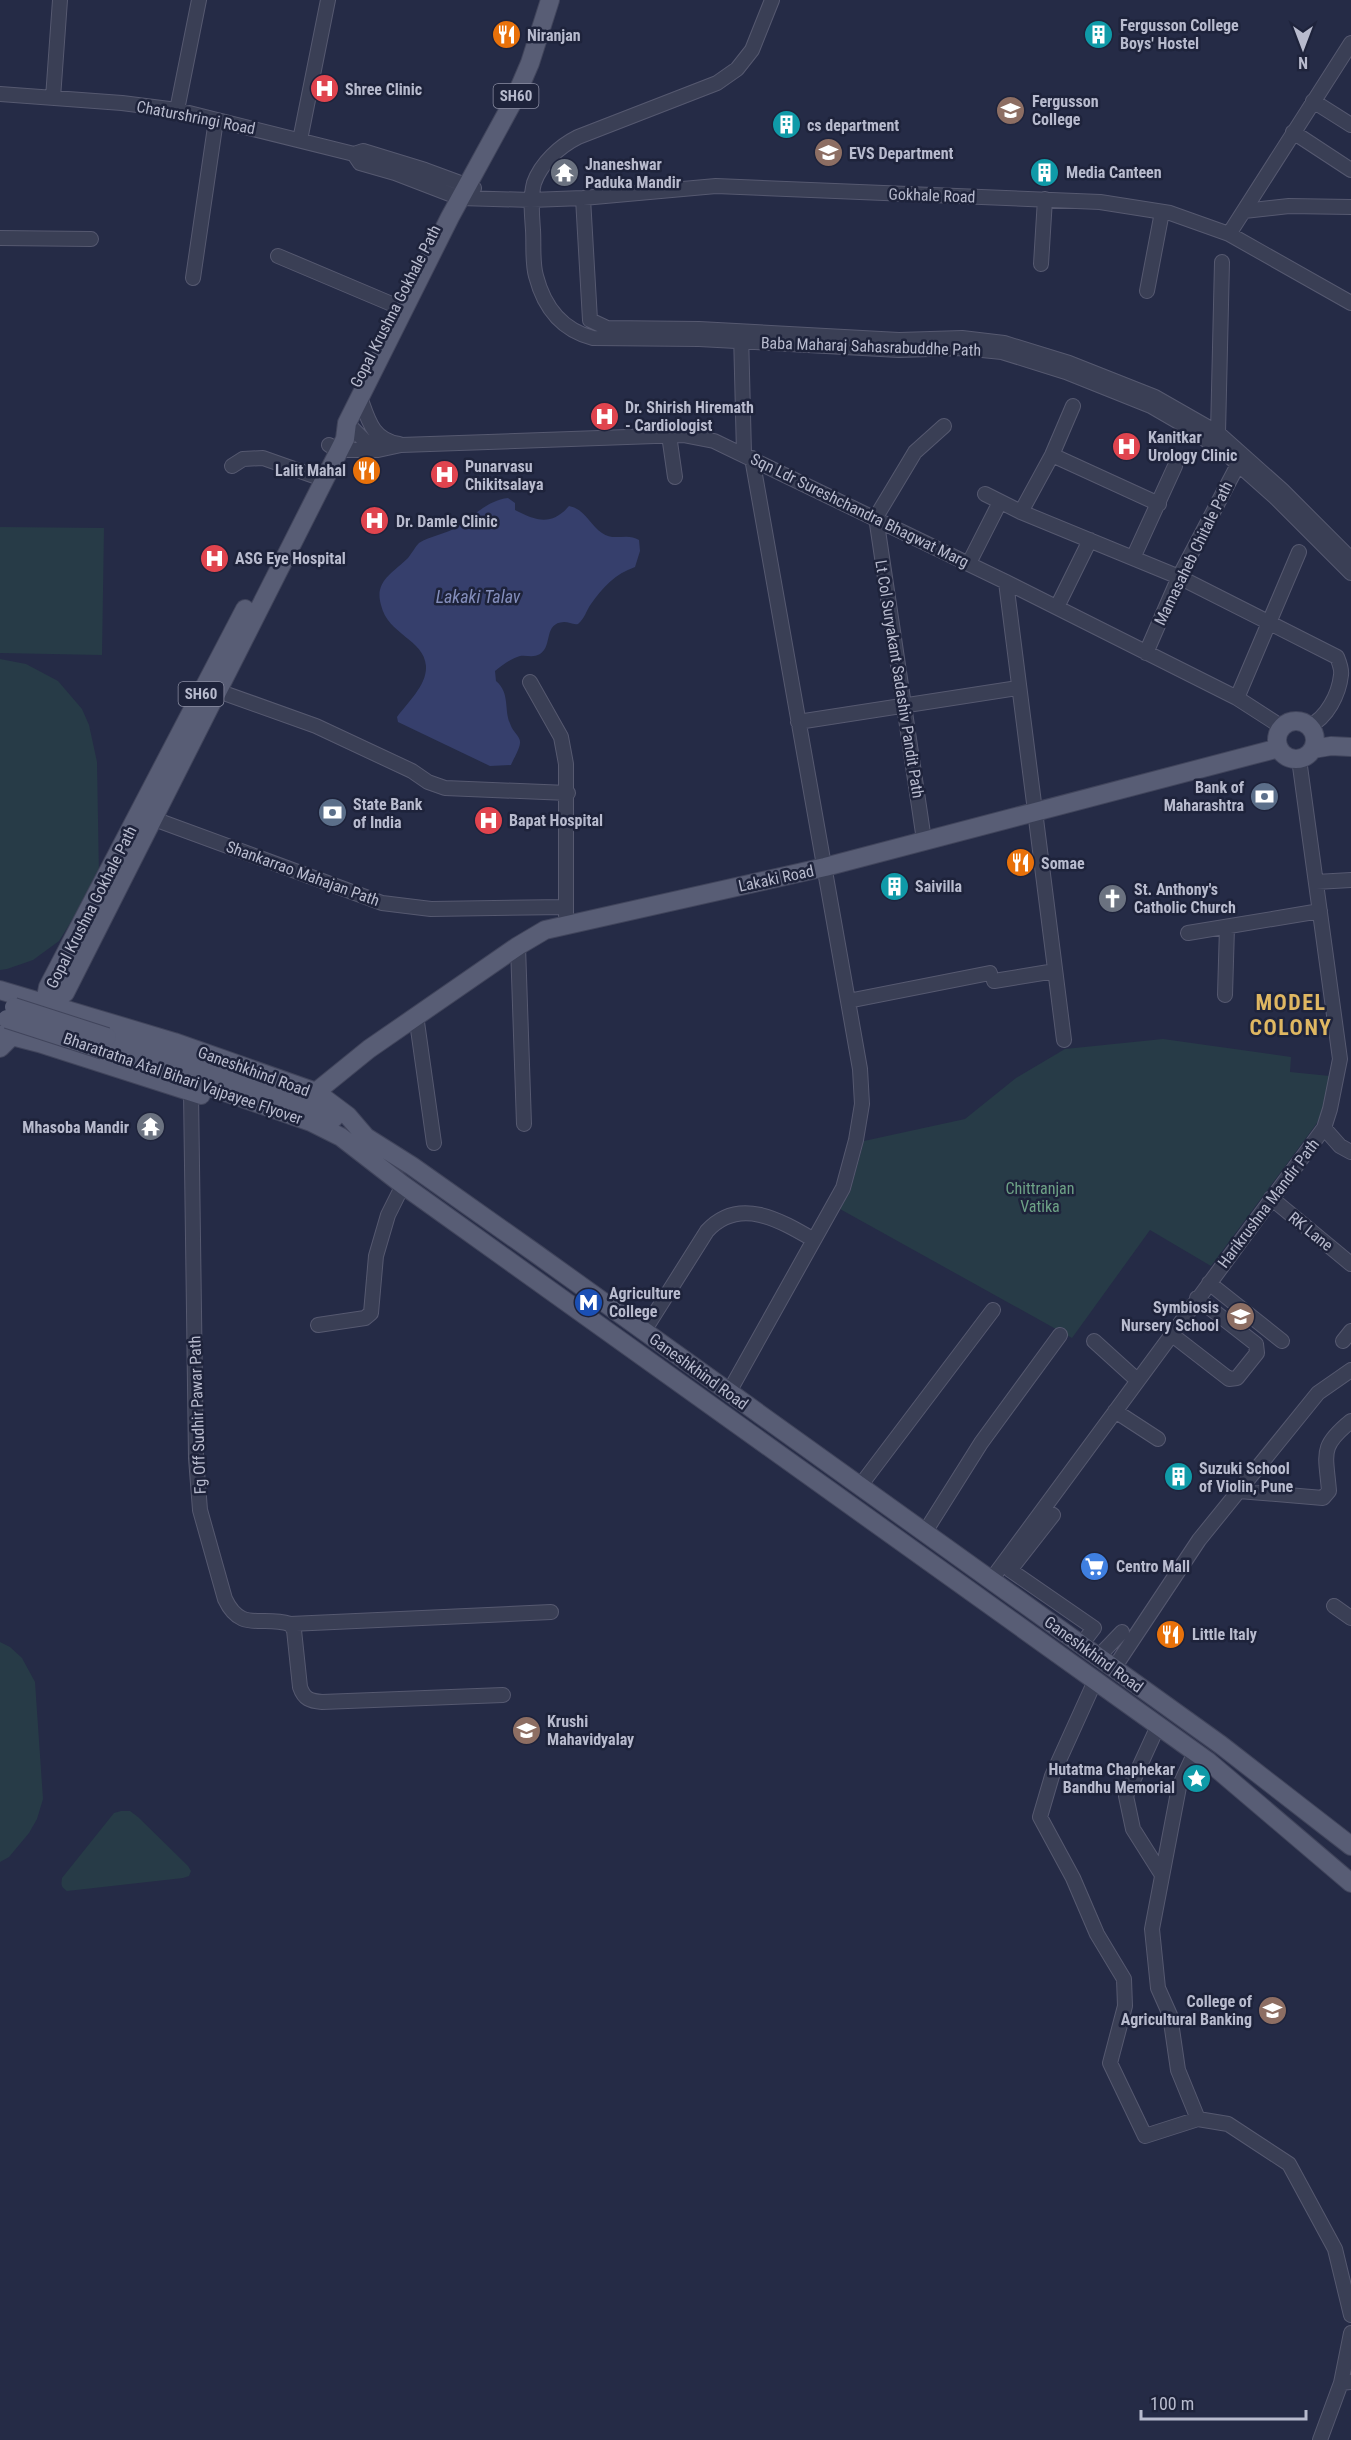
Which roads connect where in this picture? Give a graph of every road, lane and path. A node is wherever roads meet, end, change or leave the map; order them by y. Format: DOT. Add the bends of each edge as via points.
graph roads {
  1 [pos="60,0"];
  2 [pos="200,0"];
  3 [pos="328,0"];
  4 [pos="550,0"];
  5 [pos="772,0"];
  6 [pos="1351,43"];
  7 [pos="0,94"];
  8 [pos="53,98"];
  9 [pos="1313,101"];
  10 [pos="177,110"];
  11 [pos="216,120"];
  12 [pos="1351,124"];
  13 [pos="1293,132"];
  14 [pos="300,140"];
  15 [pos="1351,170"];
  16 [pos="464,191"];
  17 [pos="490,197"];
  18 [pos="583,198"];
  19 [pos="531,200"];
  20 [pos="1045,200"];
  21 [pos="1351,207"];
  22 [pos="1244,211"];
  23 [pos="1162,212"];
  24 [pos="1229,234"];
  25 [pos="0,238"];
  26 [pos="91,239"];
  27 [pos="278,256"];
  28 [pos="1222,262"];
  29 [pos="1041,264"];
  30 [pos="194,278"];
  31 [pos="1146,291"];
  32 [pos="1351,303"];
  33 [pos="394,305"];
  34 [pos="741,336"];
  35 [pos="1100,380"];
  36 [pos="360,397"];
  37 [pos="1073,406"];
  38 [pos="347,423"];
  39 [pos="944,426"];
  40 [pos="1218,433"];
  41 [pos="669,435"];
  42 [pos="401,445"];
  43 [pos="334,448"];
  44 [pos="378,450"];
  45 [pos="1052,455"];
  46 [pos="748,456"];
  47 [pos="1240,459"];
  48 [pos="232,466"];
  49 [pos="1175,466"];
  50 [pos="314,476"];
  51 [pos="675,477"];
  52 [pos="985,494"];
  53 [pos="1000,502"];
  54 [pos="1159,504"];
  55 [pos="1022,512"];
  56 [pos="876,518"];
  57 [pos="1090,540"];
  58 [pos="1299,552"];
  59 [pos="1133,558"];
  60 [pos="1351,559"];
  61 [pos="969,563"];
  62 [pos="1351,573"];
  63 [pos="1179,577"];
  64 [pos="1006,582"];
  65 [pos="1057,608"];
  66 [pos="1269,622"];
  67 [pos="1146,653"];
  68 [pos="530,682"];
  69 [pos="1018,688"];
  70 [pos="218,691"];
  71 [pos="1237,698"];
  72 [pos="904,705"];
  73 [pos="798,722"];
  74 [pos="1282,727"];
  75 [pos="1351,738"];
  76 [pos="1309,742"];
  77 [pos="1351,747"];
  78 [pos="1279,748"];
  79 [pos="567,793"];
  80 [pos="1035,810"];
  81 [pos="154,819"];
  82 [pos="924,840"];
  83 [pos="825,867"];
  84 [pos="1351,880"];
  85 [pos="1316,882"];
  86 [pos="1320,911"];
  87 [pos="566,915"];
  88 [pos="1227,927"];
  89 [pos="1188,933"];
  90 [pos="518,946"];
  91 [pos="1055,970"];
  92 [pos="0,990"];
  93 [pos="1225,995"];
  94 [pos="848,1001"];
  95 [pos="45,1003"];
  96 [pos="416,1016"];
  97 [pos="5,1023"];
  98 [pos="1064,1040"];
  99 [pos="103,1042"];
  100 [pos="1346,1058"];
  101 [pos="190,1092"];
  102 [pos="316,1092"];
  103 [pos="525,1124"];
  104 [pos="1324,1128"];
  105 [pos="434,1143"];
  106 [pos="363,1145"];
  107 [pos="1351,1152"];
  108 [pos="403,1185"];
  109 [pos="1271,1198"];
  110 [pos="814,1240"];
  111 [pos="1351,1264"];
  112 [pos="1209,1282"];
  113 [pos="1197,1298"];
  114 [pos="993,1310"];
  115 [pos="318,1325"];
  116 [pos="644,1331"];
  117 [pos="1171,1334"];
  118 [pos="1060,1335"];
  119 [pos="1094,1341"];
  120 [pos="1282,1341"];
  121 [pos="1351,1370"];
  122 [pos="1137,1380"];
  123 [pos="729,1392"];
  124 [pos="1115,1411"];
  125 [pos="1351,1421"];
  126 [pos="1158,1439"];
  127 [pos="860,1486"];
  128 [pos="1239,1491"];
  129 [pos="1042,1510"];
  130 [pos="925,1532"];
  131 [pos="991,1580"];
  132 [pos="1334,1606"];
  133 [pos="551,1612"];
  134 [pos="1351,1618"];
  135 [pos="290,1624"];
  136 [pos="1122,1632"];
  137 [pos="1081,1644"];
  138 [pos="1098,1657"];
  139 [pos="1114,1668"];
  140 [pos="1095,1681"];
  141 [pos="503,1695"];
  142 [pos="1158,1726"];
  143 [pos="1221,1745"];
  144 [pos="1202,1757"];
  145 [pos="1351,1846"];
  146 [pos="1162,1875"];
  147 [pos="1351,1883"];
  148 [pos="1198,2119"];
  149 [pos="1351,2315"];
  150 [pos="1351,2333"];
  151 [pos="1346,2382"];
  152 [pos="1320,2440"];
  1 -- 8 [label="street"];
  2 -- 10 [label="street"];
  3 -- 14 [label="street"];
  4 -- 16 [label="main road, Gopal Krushna Gokhale Path / SH60" via="515,98"];
  5 -- 19 [label="street" via="752,50 737,69 717,83 562,145 545,164"];
  6 -- 9 [label="street"];
  7 -- 8 [label="street, Chaturshringi Road"];
  8 -- 10 [label="street, Chaturshringi Road"];
  9 -- 12 [label="street"];
  9 -- 13 [label="street"];
  10 -- 11 [label="street, Chaturshringi Road"];
  11 -- 14 [label="street, Chaturshringi Road"];
  11 -- 30 [label="street"];
  13 -- 15 [label="street"];
  13 -- 22 [label="street"];
  14 -- 16 [label="street, Chaturshringi Road" via="354,154 363,151"];
  16 -- 17 [label="street, Chaturshringi Road"];
  16 -- 33 [label="main road, Gopal Krushna Gokhale Path / SH60" via="449,199"];
  16 -- 36 [label="main road, Gopal Krushna Gokhale Path / SH60"];
  17 -- 19 [label="street, Gokhale Road"];
  18 -- 19 [label="street, Gokhale Road"];
  18 -- 20 [label="street, Gokhale Road" via="716,186"];
  18 -- 34 [label="street, Baba Maharaj Sahasrabuddhe Path" via="590,320 606,328"];
  19 -- 34 [label="street, Baba Maharaj Sahasrabuddhe Path" via="535,276 561,323 593,338"];
  20 -- 23 [label="street, Gokhale Road" via="1100,202"];
  20 -- 29 [label="street"];
  21 -- 22 [label="street" via="1289,206"];
  22 -- 24 [label="street"];
  23 -- 24 [label="street, Gokhale Road"];
  23 -- 31 [label="street"];
  24 -- 32 [label="street, Gokhale Road"];
  25 -- 26 [label="street"];
  27 -- 33 [label="street"];
  28 -- 40 [label="street"];
  33 -- 38 [label="main road, Gopal Krushna Gokhale Path / SH60" via="342,414"];
  34 -- 35 [label="street, Baba Maharaj Sahasrabuddhe Path" via="899,350 962,348 1002,352"];
  34 -- 46 [label="street"];
  35 -- 40 [label="street, Baba Maharaj Sahasrabuddhe Path" via="1155,397"];
  35 -- 47 [label="street, Baba Maharaj Sahasrabuddhe Path"];
  36 -- 38 [label="main road, Gopal Krushna Gokhale Path / SH60"];
  36 -- 42 [label="street, Sqn Ldr Sureshchandra Bhagwat Marg" via="375,433 389,443"];
  37 -- 45 [label="street"];
  38 -- 43 [label="main road, Gopal Krushna Gokhale Path / SH60"];
  38 -- 44 [label="street"];
  39 -- 56 [label="street" via="915,452"];
  40 -- 47 [label="street, Baba Maharaj Sahasrabuddhe Path"];
  41 -- 42 [label="street, Sqn Ldr Sureshchandra Bhagwat Marg"];
  41 -- 46 [label="street, Sqn Ldr Sureshchandra Bhagwat Marg" via="714,441"];
  41 -- 51 [label="street"];
  42 -- 44 [label="street, Sqn Ldr Sureshchandra Bhagwat Marg"];
  43 -- 44 [label="street, Sqn Ldr Sureshchandra Bhagwat Marg"];
  43 -- 50 [label="main road, Gopal Krushna Gokhale Path / SH60"];
  43 -- 70 [label="main road, Gopal Krushna Gokhale Path / SH60"];
  45 -- 54 [label="street"];
  45 -- 55 [label="street"];
  46 -- 56 [label="street, Sqn Ldr Sureshchandra Bhagwat Marg"];
  46 -- 73 [label="street"];
  47 -- 60 [label="street, Baba Maharaj Sahasrabuddhe Path"];
  47 -- 62 [label="street, Baba Maharaj Sahasrabuddhe Path"];
  47 -- 63 [label="street, Mamasaheb Chitale Path"];
  48 -- 50 [label="street" via="243,459 263,458"];
  49 -- 54 [label="street"];
  50 -- 95 [label="main road, Gopal Krushna Gokhale Path / SH60" via="48,987"];
  52 -- 53 [label="street"];
  53 -- 55 [label="street"];
  53 -- 61 [label="street"];
  54 -- 59 [label="street"];
  55 -- 57 [label="street"];
  56 -- 61 [label="street, Sqn Ldr Sureshchandra Bhagwat Marg"];
  56 -- 72 [label="street, Lt Col Suryakant Sadashiv Pandit Path"];
  57 -- 59 [label="street"];
  57 -- 65 [label="street"];
  58 -- 66 [label="street"];
  59 -- 63 [label="street"];
  61 -- 64 [label="street, Sqn Ldr Sureshchandra Bhagwat Marg"];
  63 -- 66 [label="street"];
  63 -- 67 [label="street, Mamasaheb Chitale Path"];
  64 -- 65 [label="street, Sqn Ldr Sureshchandra Bhagwat Marg"];
  64 -- 69 [label="street"];
  65 -- 67 [label="street, Sqn Ldr Sureshchandra Bhagwat Marg"];
  66 -- 71 [label="street"];
  66 -- 76 [label="street" via="1337,657 1342,672 1339,686"];
  67 -- 71 [label="street, Sqn Ldr Sureshchandra Bhagwat Marg"];
  68 -- 79 [label="street" via="561,737"];
  69 -- 72 [label="street"];
  69 -- 80 [label="street"];
  70 -- 79 [label="street" via="327,731 445,788"];
  70 -- 81 [label="main road, Gopal Krushna Gokhale Path / SH60"];
  71 -- 74 [label="street, Sqn Ldr Sureshchandra Bhagwat Marg"];
  72 -- 73 [label="street"];
  72 -- 82 [label="street, Lt Col Suryakant Sadashiv Pandit Path"];
  73 -- 83 [label="street"];
  74 -- 76 [label="main road" via="1296,721"];
  74 -- 78 [label="main road" via="1277,737"];
  75 -- 76 [label="main road"];
  76 -- 77 [label="main road"];
  76 -- 78 [label="main road" via="1285,756"];
  76 -- 85 [label="street, Harikrushna Mandir Path"];
  78 -- 80 [label="main road, Lakaki Road"];
  79 -- 87 [label="street"];
  80 -- 82 [label="main road, Lakaki Road"];
  80 -- 91 [label="street"];
  81 -- 87 [label="street, Shankarrao Mahajan Path" via="382,903"];
  81 -- 95 [label="main road, Gopal Krushna Gokhale Path / SH60" via="65,993"];
  82 -- 83 [label="main road, Lakaki Road"];
  83 -- 87 [label="main road, Lakaki Road"];
  83 -- 94 [label="street"];
  84 -- 85 [label="street"];
  85 -- 86 [label="street, Harikrushna Mandir Path"];
  86 -- 88 [label="street"];
  86 -- 100 [label="street, Harikrushna Mandir Path"];
  87 -- 90 [label="main road, Lakaki Road"];
  88 -- 89 [label="street"];
  88 -- 93 [label="street"];
  90 -- 96 [label="main road, Lakaki Road"];
  90 -- 103 [label="street"];
  91 -- 94 [label="street"];
  91 -- 98 [label="street"];
  92 -- 95 [label="main road, Ganeshkhind Road"];
  94 -- 110 [label="street" via="862,1104 843,1188"];
  95 -- 97 [label="main road"];
  95 -- 99 [label="main road, Ganeshkhind Road"];
  96 -- 102 [label="main road, Lakaki Road"];
  96 -- 105 [label="street"];
  97 -- 99 [label="main road, Bharatratna Atal Bihari Vajpayee Flyover, bridge"];
  97 -- 99 [label="main road, Ganeshkhind Road"];
  99 -- 101 [label="main road, Ganeshkhind Road"];
  99 -- 102 [label="main road, Ganeshkhind Road" via="174,1042"];
  99 -- 106 [label="main road, Bharatratna Atal Bihari Vajpayee Flyover" via="319,1108"];
  100 -- 104 [label="street, Harikrushna Mandir Path"];
  101 -- 106 [label="main road, Ganeshkhind Road" via="336,1146"];
  101 -- 135 [label="street, Fg Off Sudhir Pawar Path" via="200,1510 231,1610 246,1620"];
  102 -- 106 [label="main road, Ganeshkhind Road" via="348,1116"];
  104 -- 107 [label="street"];
  104 -- 109 [label="street, Harikrushna Mandir Path"];
  106 -- 108 [label="main road, Ganeshkhind Road"];
  106 -- 116 [label="main road, Ganeshkhind Road" via="412,1166"];
  108 -- 115 [label="street" via="388,1215 376,1256 370,1313 365,1318"];
  108 -- 140 [label="main road, Ganeshkhind Road"];
  109 -- 111 [label="street, RK Lane"];
  109 -- 112 [label="street, Harikrushna Mandir Path"];
  110 -- 116 [label="street" via="775,1219 740,1211 718,1219"];
  110 -- 123 [label="street"];
  112 -- 113 [label="street, Harikrushna Mandir Path"];
  112 -- 120 [label="street"];
  113 -- 117 [label="street, Harikrushna Mandir Path"];
  113 -- 117 [label="street" via="1256,1344 1257,1353 1237,1378 1228,1378"];
  114 -- 127 [label="street"];
  116 -- 123 [label="main road, Ganeshkhind Road"];
  117 -- 122 [label="street, Harikrushna Mandir Path"];
  118 -- 130 [label="street" via="981,1443"];
  119 -- 122 [label="street"];
  121 -- 128 [label="street" via="1317,1393"];
  122 -- 124 [label="street, Harikrushna Mandir Path"];
  123 -- 127 [label="main road, Ganeshkhind Road"];
  124 -- 126 [label="street"];
  124 -- 129 [label="street, Harikrushna Mandir Path"];
  125 -- 128 [label="street" via="1327,1447 1329,1491 1323,1498"];
  127 -- 130 [label="main road, Ganeshkhind Road"];
  128 -- 139 [label="street" via="1199,1540"];
  129 -- 131 [label="street, Harikrushna Mandir Path"];
  129 -- 137 [label="street" via="1053,1515 1010,1570 1094,1628"];
  130 -- 131 [label="main road, Ganeshkhind Road"];
  131 -- 137 [label="main road, Ganeshkhind Road"];
  132 -- 134 [label="street"];
  133 -- 135 [label="street, Fg Off Sudhir Pawar Path"];
  135 -- 141 [label="street" via="294,1630 300,1687 310,1701"];
  136 -- 138 [label="street"];
  137 -- 138 [label="main road, Ganeshkhind Road"];
  138 -- 139 [label="main road, Ganeshkhind Road"];
  139 -- 143 [label="main road, Ganeshkhind Road"];
  140 -- 142 [label="main road, Ganeshkhind Road"];
  140 -- 148 [label="street" via="1052,1776 1040,1817 1097,1934 1124,1979 1125,2006 1110,2062 1145,2136"];
  142 -- 144 [label="main road, Ganeshkhind Road"];
  142 -- 146 [label="street" via="1126,1796 1133,1829"];
  143 -- 144 [label="main road"];
  143 -- 145 [label="main road, Ganeshkhind Road"];
  144 -- 146 [label="street" via="1179,1787"];
  144 -- 147 [label="main road, Ganeshkhind Road"];
  146 -- 148 [label="street" via="1152,1929 1158,1988 1170,2015 1178,2070"];
  148 -- 149 [label="street" via="1228,2124 1289,2164 1335,2249"];
  150 -- 151 [label="street"];
  151 -- 152 [label="street"];
}
